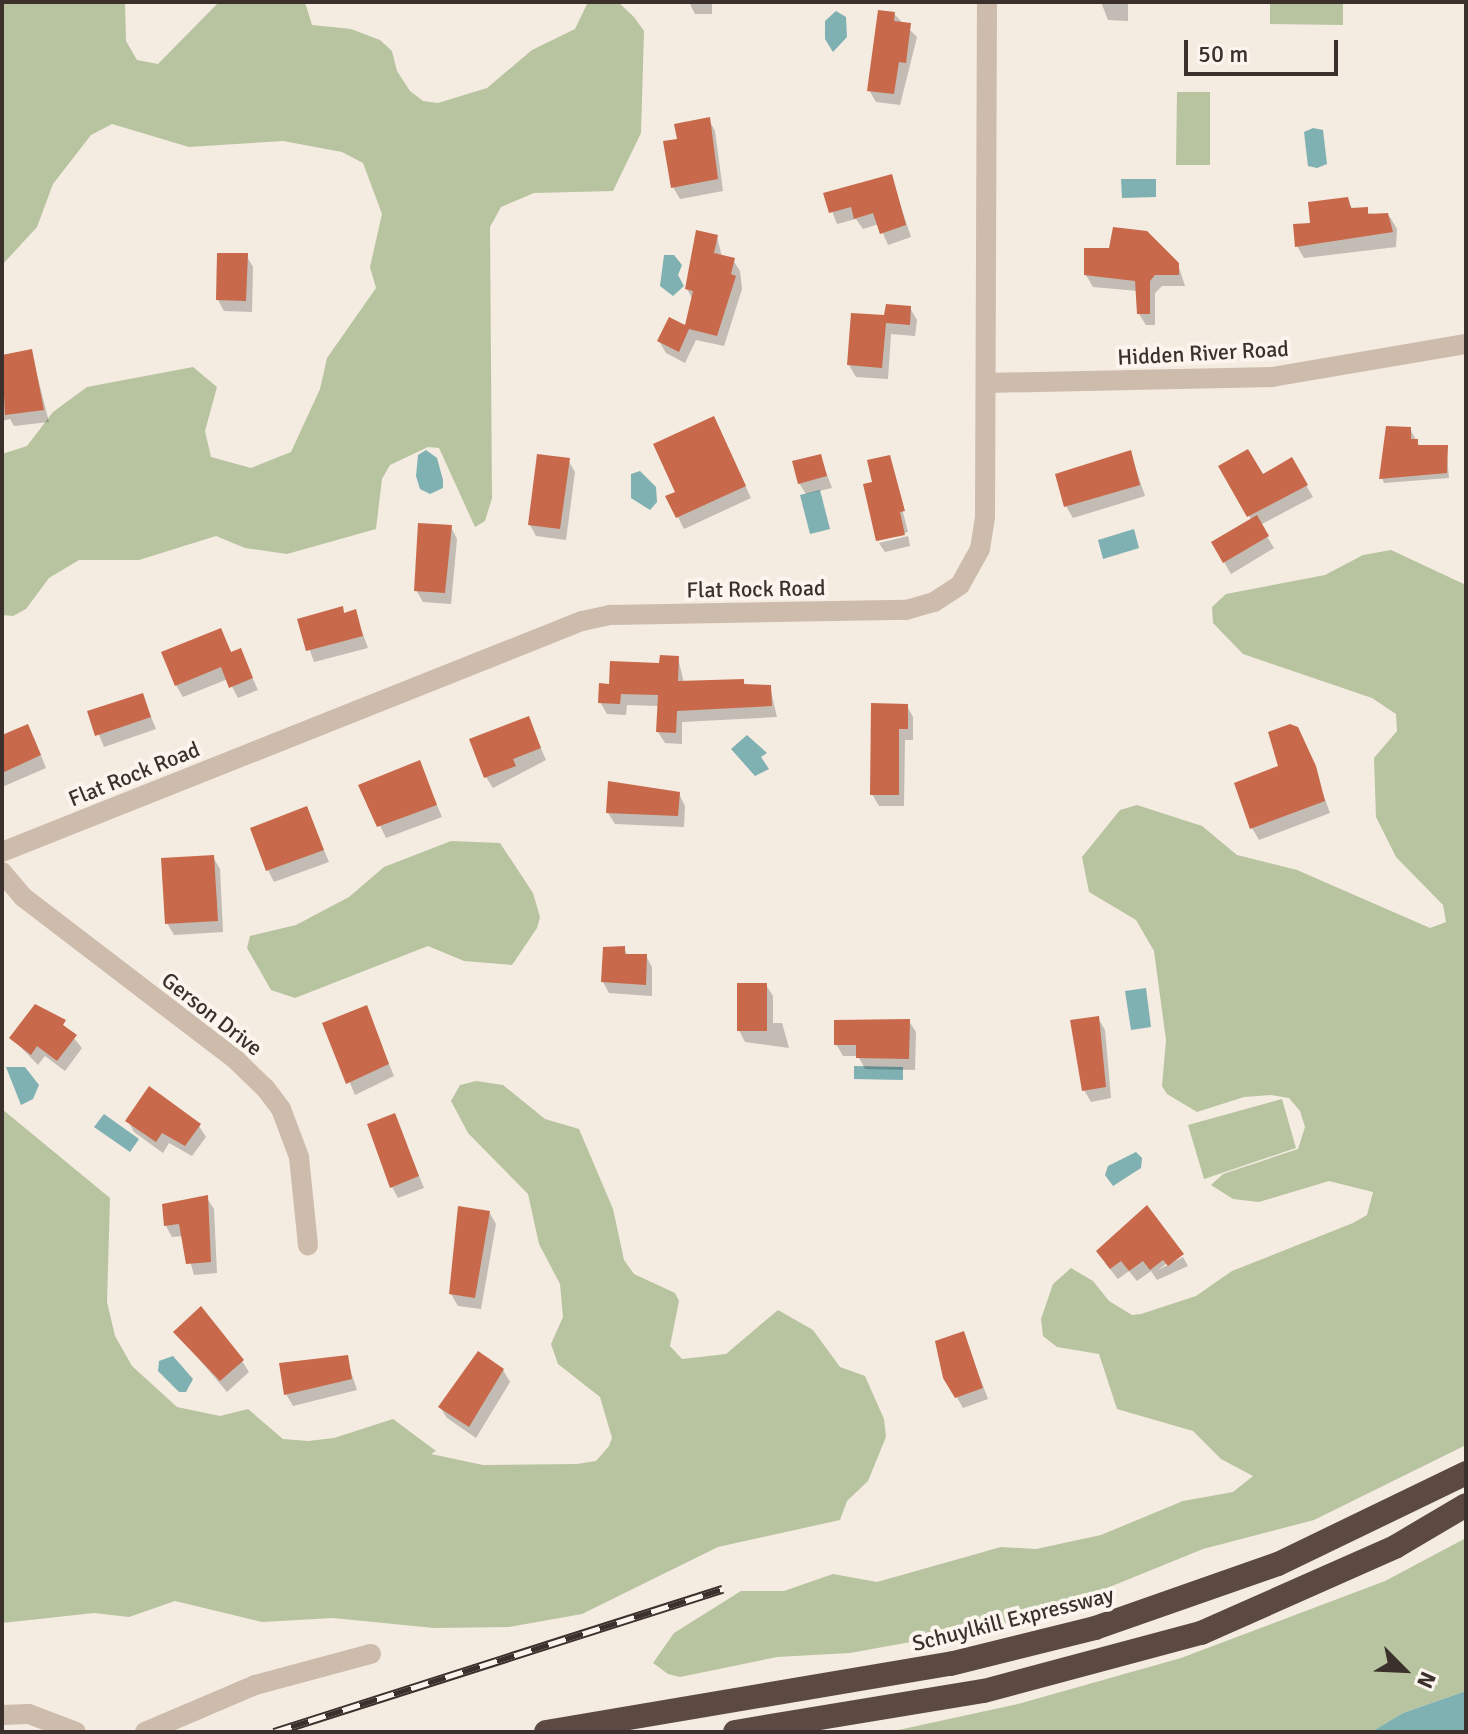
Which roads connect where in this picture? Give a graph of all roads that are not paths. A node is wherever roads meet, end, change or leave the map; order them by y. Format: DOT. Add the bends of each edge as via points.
graph roads {
  1 [pos="987,2"];
  2 [pos="1466,344"];
  3 [pos="987,383"];
  4 [pos="2,852"];
  5 [pos="2,872"];
  6 [pos="308,1246"];
  7 [pos="1466,1473"];
  8 [pos="1466,1505"];
  9 [pos="371,1654"];
  10 [pos="2,1715"];
  11 [pos="76,1732"];
  12 [pos="145,1732"];
  13 [pos="546,1732"];
  14 [pos="735,1732"];
  1 -- 3 [label="street, Flat Rock Road"];
  2 -- 3 [label="street, Hidden River Road" via="1272,377"];
  3 -- 4 [label="street, Flat Rock Road" via="980,549 960,585 934,602 888,611 611,615 582,621"];
  5 -- 6 [label="street, Gerson Drive" via="23,897 235,1059 266,1089 294,1140"];
  7 -- 13 [label="highway, Schuylkill Expressway" via="1278,1564 1054,1640 920,1670"];
  8 -- 14 [label="highway" via="1395,1547 1201,1633 984,1691"];
  9 -- 12 [label="street" via="255,1685"];
  10 -- 11 [label="street" via="29,1714"];
}
